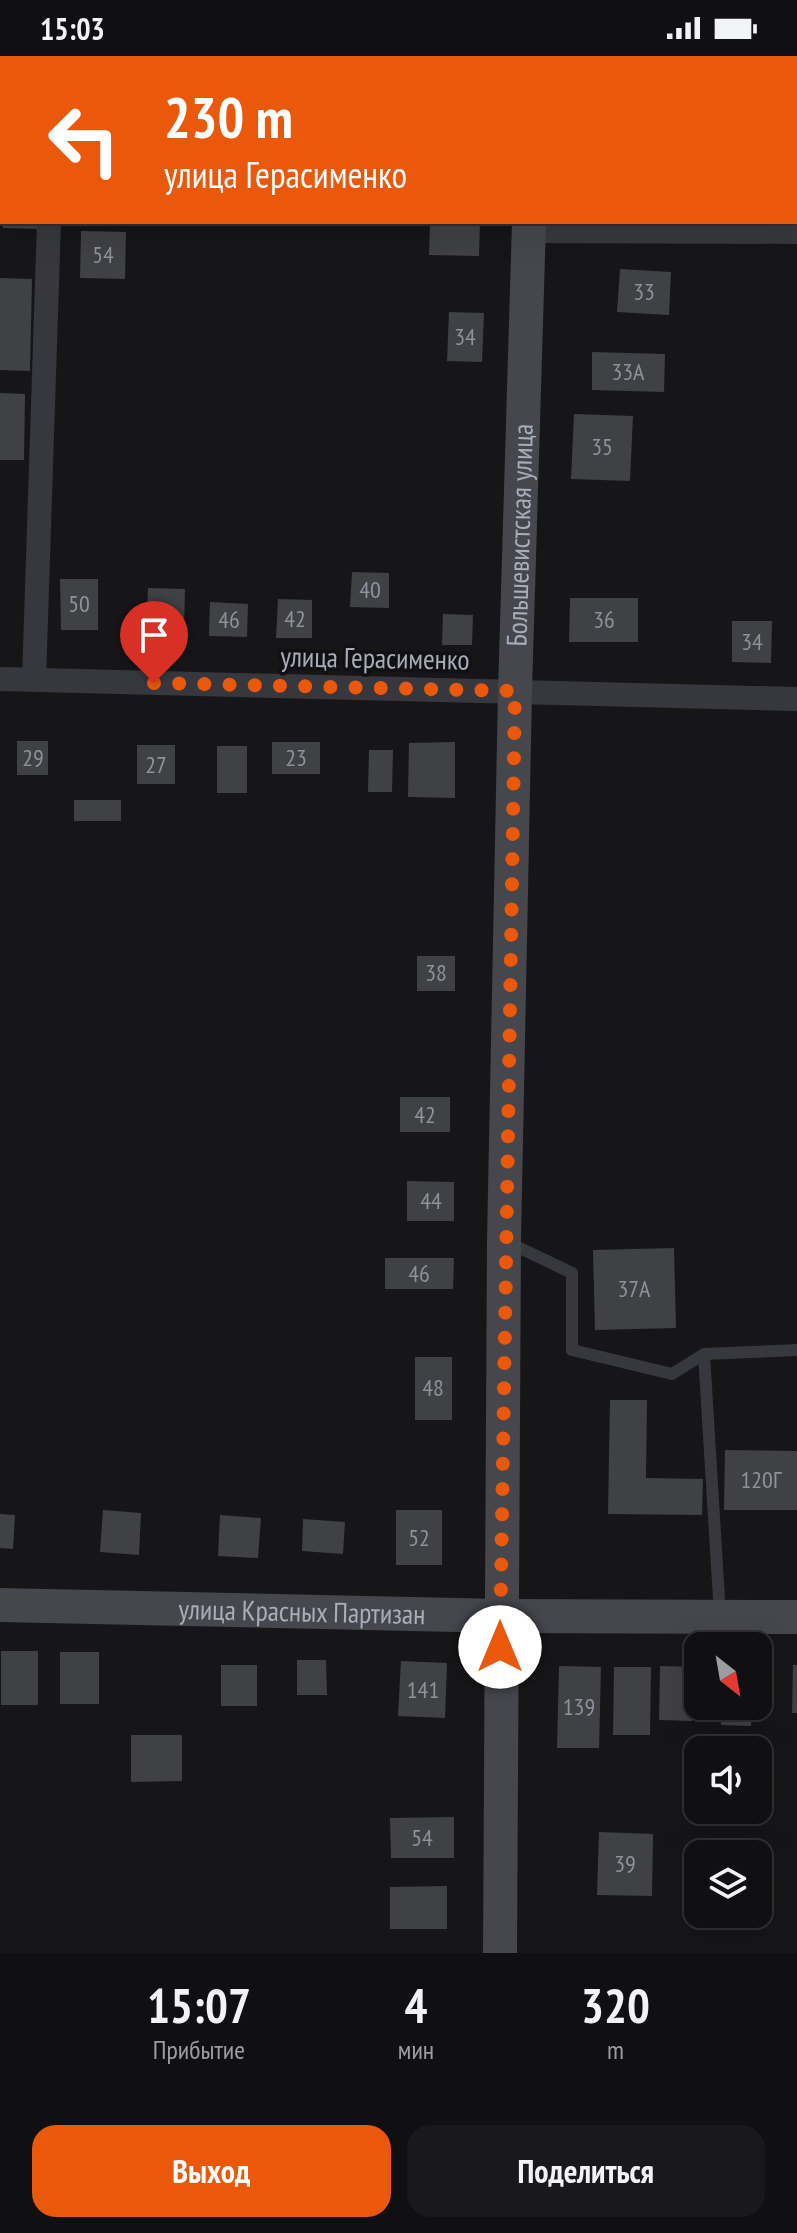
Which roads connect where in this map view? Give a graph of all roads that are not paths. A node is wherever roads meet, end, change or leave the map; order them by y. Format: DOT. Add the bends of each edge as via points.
graph roads {
  1 [pos="49,224"];
  2 [pos="529,227"];
  3 [pos="797,232"];
  4 [pos="0,679"];
  5 [pos="34,680"];
  6 [pos="515,691"];
  7 [pos="797,699"];
  8 [pos="504,1241"];
  9 [pos="797,1350"];
  10 [pos="704,1354"];
  11 [pos="0,1605"];
  12 [pos="720,1615"];
  13 [pos="501,1616"];
  14 [pos="797,1617"];
  15 [pos="500,1953"];
  1 -- 5 [label="street"];
  2 -- 3 [label="street"];
  2 -- 6 [label="main road, Большевистская улица"];
  4 -- 5 [label="street, улица Герасименко"];
  5 -- 6 [label="street, улица Герасименко"];
  6 -- 7 [label="street, улица Герасименко"];
  6 -- 8 [label="main road, Большевистская улица"];
  8 -- 10 [label="lane" via="572,1273 572,1350 672,1374"];
  8 -- 13 [label="main road, Большевистская улица"];
  9 -- 10 [label="lane"];
  10 -- 12 [label="lane"];
  11 -- 13 [label="main road, улица Красных Партизан"];
  12 -- 13 [label="main road, улица Красных Партизан"];
  12 -- 14 [label="main road, улица Красных Партизан"];
  13 -- 15 [label="main road, Большевистская улица"];
}
